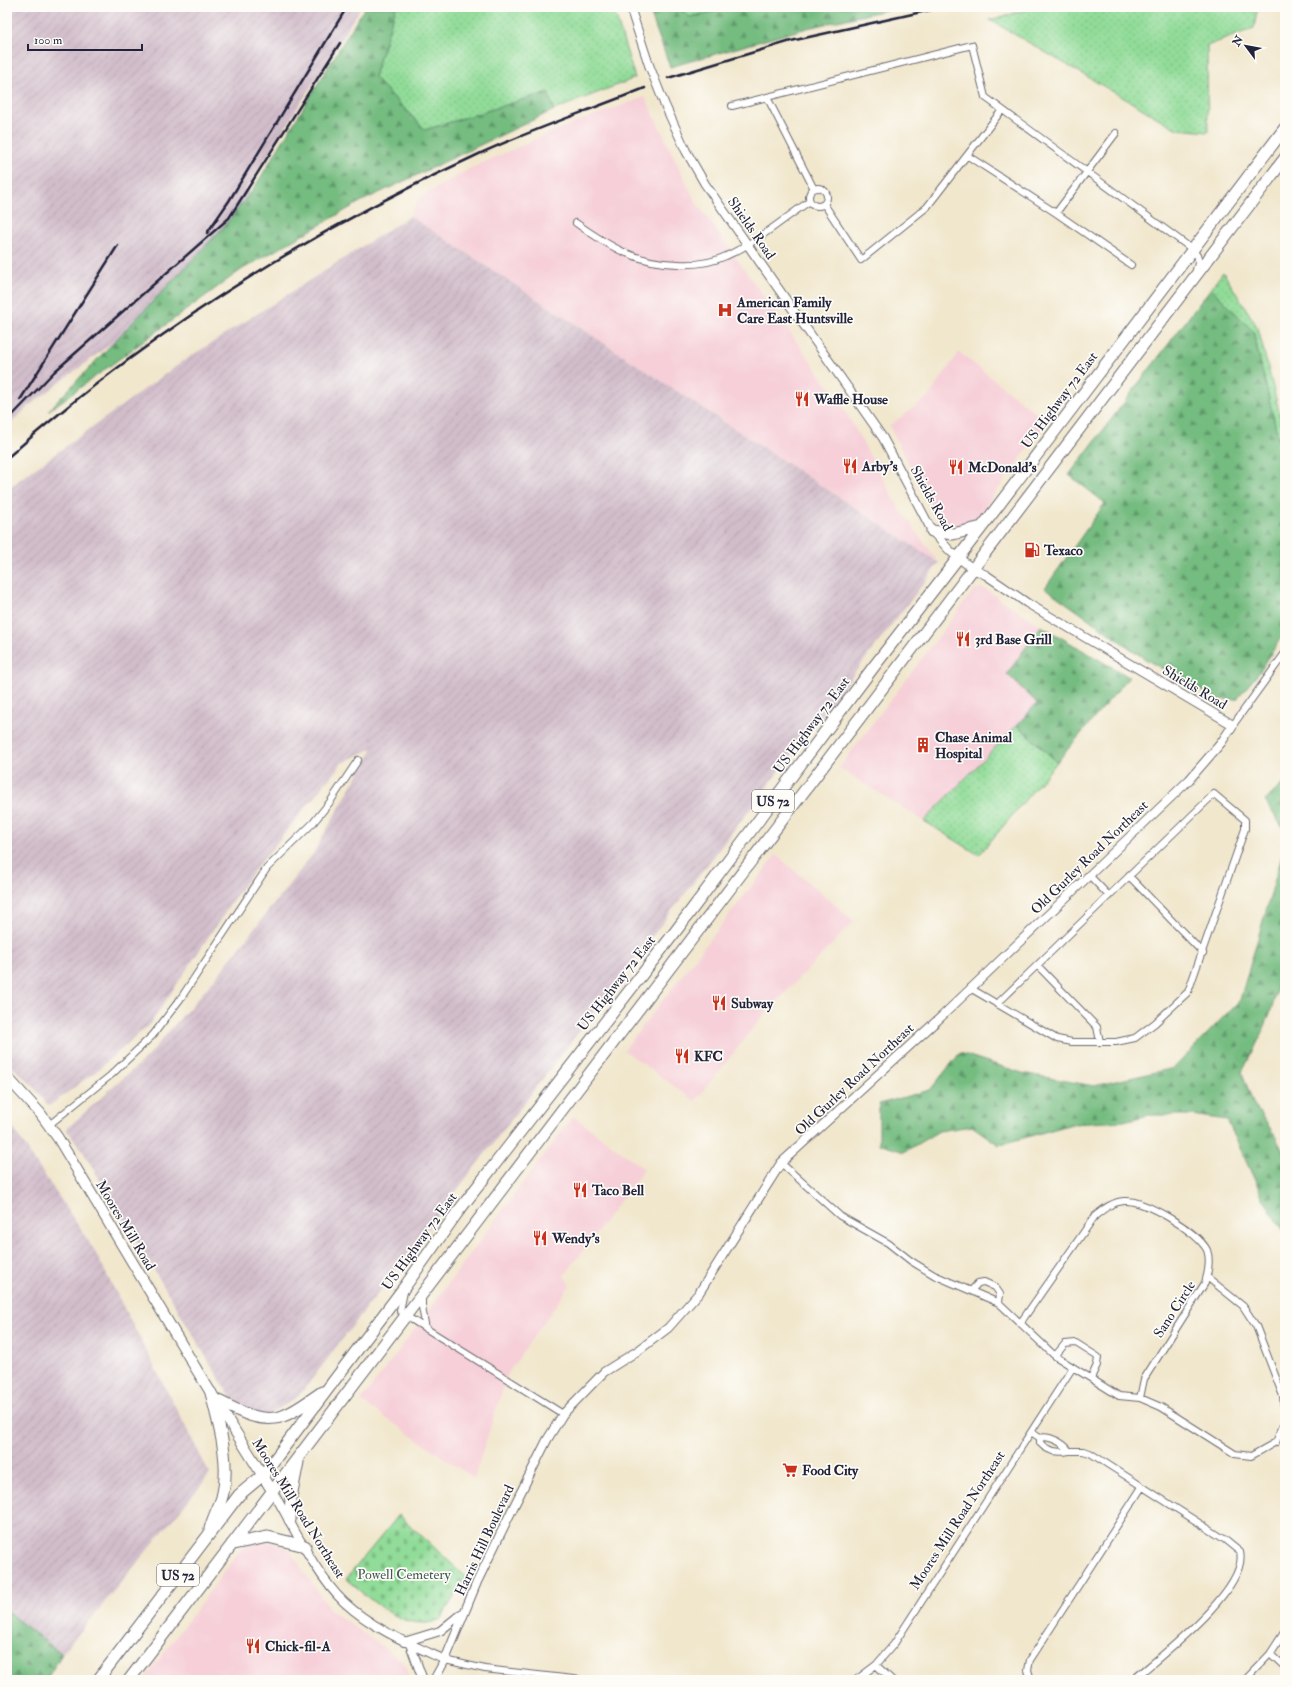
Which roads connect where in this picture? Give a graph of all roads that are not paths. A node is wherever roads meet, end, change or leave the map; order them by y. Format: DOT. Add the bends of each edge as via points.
graph roads {
  1 [pos="630,7"];
  2 [pos="767,97"];
  3 [pos="732,106"];
  4 [pos="1002,110"];
  5 [pos="1285,128"];
  6 [pos="1116,133"];
  7 [pos="968,156"];
  8 [pos="1285,158"];
  9 [pos="1086,172"];
  10 [pos="814,189"];
  11 [pos="810,201"];
  12 [pos="824,204"];
  13 [pos="1056,213"];
  14 [pos="576,223"];
  15 [pos="748,244"];
  16 [pos="1192,249"];
  17 [pos="1131,265"];
  18 [pos="1194,277"];
  19 [pos="982,527"];
  20 [pos="932,531"];
  21 [pos="958,558"];
  22 [pos="973,570"];
  23 [pos="1285,653"];
  24 [pos="1233,725"];
  25 [pos="358,760"];
  26 [pos="1088,875"];
  27 [pos="1129,876"];
  28 [pos="1109,896"];
  29 [pos="1203,953"];
  30 [pos="1037,964"];
  31 [pos="970,988"];
  32 [pos="997,1004"];
  33 [pos="1100,1042"];
  34 [pos="7,1077"];
  35 [pos="49,1125"];
  36 [pos="782,1163"];
  37 [pos="1207,1277"];
  38 [pos="406,1285"];
  39 [pos="971,1291"];
  40 [pos="422,1294"];
  41 [pos="999,1303"];
  42 [pos="406,1316"];
  43 [pos="1021,1322"];
  44 [pos="426,1329"];
  45 [pos="1055,1356"];
  46 [pos="1072,1367"];
  47 [pos="1091,1378"];
  48 [pos="327,1389"];
  49 [pos="213,1396"];
  50 [pos="1140,1398"];
  51 [pos="563,1414"];
  52 [pos="1285,1421"];
  53 [pos="1031,1432"];
  54 [pos="1040,1438"];
  55 [pos="1069,1451"];
  56 [pos="298,1458"];
  57 [pos="263,1475"];
  58 [pos="1142,1487"];
  59 [pos="272,1492"];
  60 [pos="290,1520"];
  61 [pos="209,1534"];
  62 [pos="232,1544"];
  63 [pos="305,1546"];
  64 [pos="465,1611"];
  65 [pos="1285,1631"];
  66 [pos="407,1643"];
  67 [pos="1270,1654"];
  68 [pos="445,1660"];
  69 [pos="876,1665"];
  70 [pos="1285,1668"];
  71 [pos="98,1680"];
  72 [pos="129,1680"];
  73 [pos="423,1680"];
  74 [pos="434,1680"];
  75 [pos="582,1680"];
  76 [pos="856,1680"];
  77 [pos="892,1680"];
  78 [pos="1031,1680"];
  79 [pos="1133,1680"];
  80 [pos="1245,1680"];
  1 -- 15 [label="street, Shields Road, bridge" via="649,65 686,151 705,184"];
  2 -- 3 [label="street"];
  2 -- 4 [label="street" via="972,45 985,97"];
  2 -- 10 [label="street"];
  4 -- 7 [label="street"];
  4 -- 9 [label="street"];
  5 -- 16 [label="highway, US Highway 72 East / US 72"];
  6 -- 9 [label="street"];
  7 -- 12 [label="street" via="928,207 861,260"];
  7 -- 13 [label="street"];
  8 -- 18 [label="highway, US 72"];
  9 -- 13 [label="street"];
  9 -- 16 [label="street"];
  10 -- 11 [label="street" via="810,193"];
  10 -- 12 [label="street" via="820,188 825,191 827,199"];
  11 -- 12 [label="street" via="815,206"];
  11 -- 15 [label="street"];
  13 -- 17 [label="street"];
  14 -- 15 [label="street" via="621,252 659,264 692,265 707,262 726,257"];
  15 -- 20 [label="street, Shields Road" via="883,438"];
  16 -- 18 [label="street" via="1199,260"];
  16 -- 19 [label="highway, US Highway 72 East / US 72"];
  18 -- 22 [label="highway, US 72"];
  19 -- 20 [label="highway" via="954,534"];
  19 -- 21 [label="highway, US Highway 72 East / US 72"];
  20 -- 21 [label="street, Shields Road"];
  21 -- 22 [label="street, Shields Road"];
  21 -- 38 [label="highway, US Highway 72 East / US 72" via="458,1213"];
  22 -- 24 [label="street, Shields Road" via="986,575 1028,603"];
  22 -- 40 [label="highway, US 72"];
  23 -- 24 [label="street, Old Gurley Road Northeast"];
  24 -- 26 [label="street, Old Gurley Road Northeast" via="1221,743 1188,780"];
  25 -- 35 [label="street" via="313,823 267,868 158,1030 111,1075"];
  26 -- 28 [label="street"];
  26 -- 31 [label="street, Old Gurley Road Northeast"];
  27 -- 28 [label="street"];
  27 -- 29 [label="street"];
  27 -- 29 [label="street" via="1214,794 1245,820 1245,829"];
  28 -- 30 [label="street"];
  29 -- 33 [label="street" via="1188,992 1154,1023 1135,1038"];
  30 -- 32 [label="street"];
  30 -- 33 [label="street" via="1097,1027"];
  31 -- 32 [label="street"];
  31 -- 36 [label="street, Old Gurley Road Northeast"];
  32 -- 33 [label="street" via="1057,1039"];
  34 -- 35 [label="main road, Moores Mill Road"];
  35 -- 49 [label="main road, Moores Mill Road"];
  36 -- 39 [label="street" via="840,1216 888,1243 934,1275"];
  36 -- 51 [label="street, Old Gurley Road Northeast" via="699,1293 668,1328 604,1372"];
  37 -- 43 [label="street, Sano Circle" via="1207,1250 1195,1237 1154,1209 1125,1201 1107,1206 1095,1216"];
  37 -- 50 [label="street, Sano Circle" via="1144,1379"];
  37 -- 52 [label="street" via="1243,1306 1256,1326 1283,1396"];
  38 -- 42 [label="street" via="400,1311"];
  38 -- 48 [label="highway, US Highway 72 East / US 72"];
  39 -- 41 [label="street"];
  39 -- 41 [label="street" via="978,1283 984,1282 995,1286 1000,1294"];
  40 -- 42 [label="highway, US 72"];
  40 -- 44 [label="street"];
  41 -- 43 [label="street"];
  42 -- 44 [label="street"];
  42 -- 56 [label="highway, US 72"];
  43 -- 45 [label="street"];
  44 -- 51 [label="street"];
  45 -- 46 [label="street"];
  45 -- 47 [label="street" via="1065,1344 1076,1343 1098,1357"];
  46 -- 47 [label="street"];
  46 -- 53 [label="street, Moores Mill Road Northeast"];
  47 -- 50 [label="street" via="1119,1396"];
  48 -- 49 [label="highway" via="298,1408 276,1418 249,1415"];
  48 -- 57 [label="highway, US Highway 72 East / US 72"];
  49 -- 57 [label="main road, Moores Mill Road Northeast"];
  49 -- 61 [label="highway" via="224,1450 225,1475 222,1497"];
  50 -- 52 [label="street" via="1161,1407 1235,1454 1252,1456 1276,1442"];
  51 -- 64 [label="street, Harris Hill Boulevard" via="534,1465"];
  53 -- 54 [label="street"];
  53 -- 69 [label="street, Moores Mill Road Northeast" via="894,1644"];
  54 -- 55 [label="street" via="1049,1437 1066,1446"];
  54 -- 55 [label="street" via="1040,1443 1051,1450 1059,1453"];
  55 -- 58 [label="street" via="1090,1453"];
  56 -- 59 [label="highway, US 72"];
  56 -- 60 [label="highway"];
  57 -- 59 [label="main road, Moores Mill Road Northeast"];
  57 -- 61 [label="highway, US 72" via="239,1495"];
  58 -- 78 [label="street" via="1030,1660 1028,1670"];
  58 -- 79 [label="street" via="1224,1539 1240,1552 1242,1558 1236,1575 1216,1606"];
  59 -- 60 [label="street, Moores Mill Road Northeast"];
  59 -- 62 [label="highway, US 72"];
  60 -- 63 [label="street, Moores Mill Road Northeast"];
  61 -- 71 [label="highway, US 72"];
  62 -- 63 [label="highway" via="268,1537"];
  62 -- 72 [label="highway, US 72"];
  63 -- 66 [label="street, Moores Mill Road Northeast" via="326,1581 343,1602 369,1623"];
  64 -- 66 [label="street" via="440,1632"];
  64 -- 68 [label="street, Harris Hill Boulevard"];
  65 -- 67 [label="street"];
  66 -- 68 [label="street, Moores Mill Road Northeast"];
  66 -- 73 [label="street"];
  67 -- 70 [label="street"];
  67 -- 80 [label="street"];
  68 -- 74 [label="street, Harris Hill Boulevard"];
  68 -- 75 [label="street, Moores Mill Road Northeast" via="485,1669"];
  69 -- 76 [label="street, Moores Mill Road Northeast"];
  69 -- 77 [label="street"];
}
